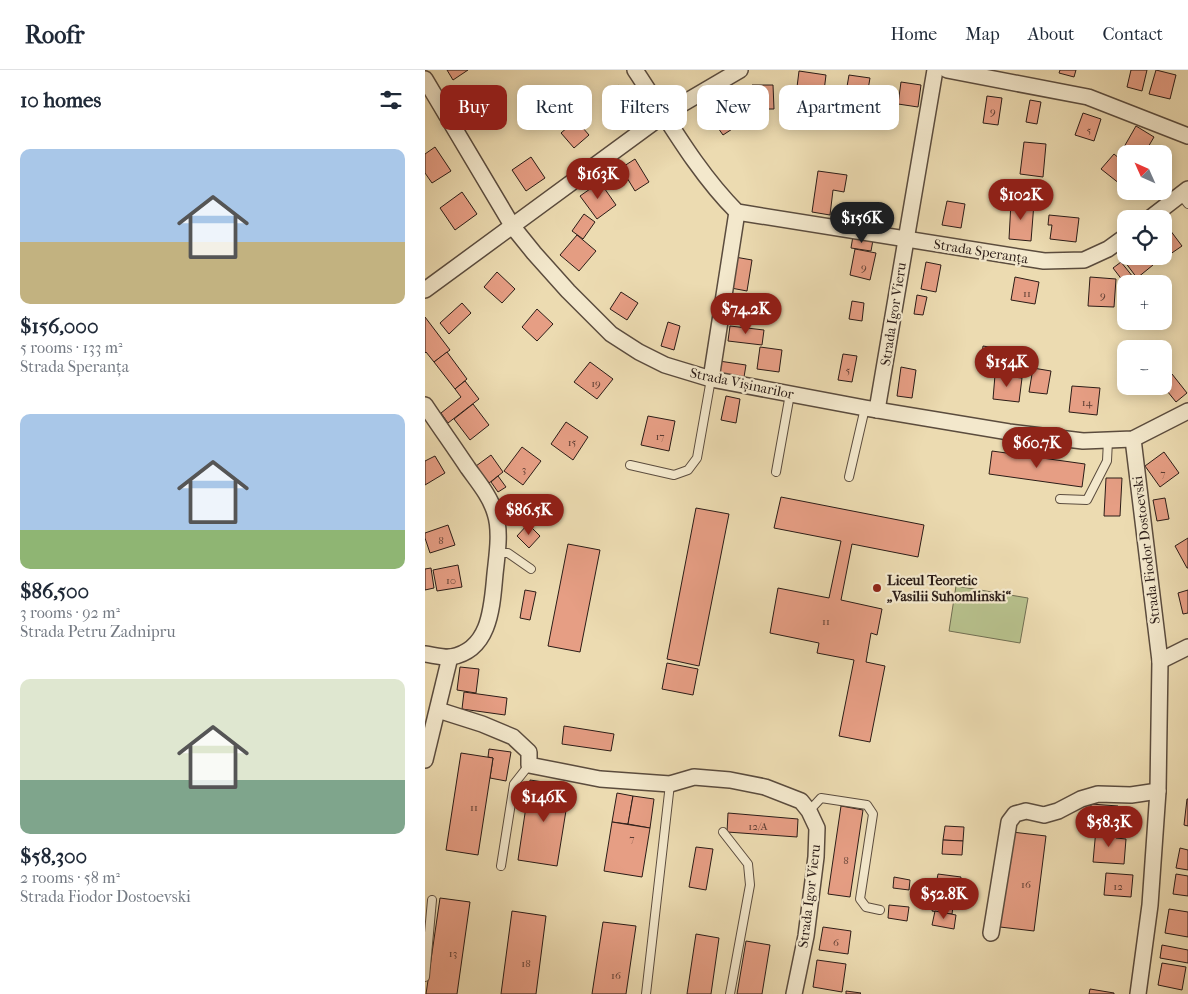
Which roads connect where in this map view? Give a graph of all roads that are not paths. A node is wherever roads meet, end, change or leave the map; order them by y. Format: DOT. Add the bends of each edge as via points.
graph roads {
  1 [pos="635,70"];
  2 [pos="740,70"];
  3 [pos="935,70"];
  4 [pos="947,70"];
  5 [pos="425,79"];
  6 [pos="645,85"];
  7 [pos="687,101"];
  8 [pos="643,130"];
  9 [pos="675,130"];
  10 [pos="1188,136"];
  11 [pos="1186,196"];
  12 [pos="1163,210"];
  13 [pos="737,212"];
  14 [pos="513,226"];
  15 [pos="905,239"];
  16 [pos="1117,242"];
  17 [pos="425,290"];
  18 [pos="711,380"];
  19 [pos="790,394"];
  20 [pos="425,405"];
  21 [pos="871,409"];
  22 [pos="1188,411"];
  23 [pos="1133,439"];
  24 [pos="1108,440"];
  25 [pos="629,465"];
  26 [pos="776,472"];
  27 [pos="849,477"];
  28 [pos="1060,500"];
  29 [pos="497,553"];
  30 [pos="531,570"];
  31 [pos="1188,647"];
  32 [pos="425,654"];
  33 [pos="450,658"];
  34 [pos="1159,661"];
  35 [pos="438,710"];
  36 [pos="425,760"];
  37 [pos="529,766"];
  38 [pos="670,784"];
  39 [pos="1158,791"];
  40 [pos="805,806"];
  41 [pos="723,832"];
  42 [pos="501,866"];
  43 [pos="432,900"];
  44 [pos="880,910"];
  45 [pos="991,933"];
  46 [pos="425,977"];
  47 [pos="646,994"];
  48 [pos="730,994"];
  49 [pos="795,994"];
  50 [pos="1138,994"];
  1 -- 6 [label="street"];
  2 -- 7 [label="street"];
  3 -- 15 [label="street, Strada Igor Vieru"];
  4 -- 10 [label="street" via="1088,97"];
  5 -- 14 [label="street, Strada Vișinarilor"];
  8 -- 14 [label="street"];
  9 -- 13 [label="street" via="719,195"];
  11 -- 12 [label="street"];
  13 -- 15 [label="street, Strada Speranța"];
  13 -- 18 [label="street"];
  14 -- 17 [label="street"];
  14 -- 18 [label="street, Strada Vișinarilor" via="568,291 611,334 665,365"];
  15 -- 16 [label="street, Strada Speranța" via="1044,261 1084,260"];
  15 -- 21 [label="street, Strada Igor Vieru"];
  18 -- 19 [label="street, Strada Vișinarilor"];
  18 -- 25 [label="lane" via="697,458 688,470 674,475"];
  19 -- 21 [label="street, Strada Vișinarilor"];
  19 -- 26 [label="lane"];
  20 -- 29 [label="street" via="488,496 496,515"];
  21 -- 24 [label="street, Strada Vișinarilor" via="1009,432 1083,441"];
  21 -- 27 [label="lane"];
  22 -- 23 [label="street, Strada Vișinarilor"];
  23 -- 24 [label="street, Strada Vișinarilor"];
  23 -- 34 [label="street, Strada Fiodor Dostoevski"];
  24 -- 28 [label="lane" via="1107,462 1087,500"];
  29 -- 30 [label="lane" via="508,553"];
  29 -- 33 [label="street" via="491,616 484,632 475,645"];
  31 -- 34 [label="street"];
  32 -- 33 [label="street"];
  33 -- 35 [label="street"];
  34 -- 39 [label="street, Strada Fiodor Dostoevski"];
  35 -- 36 [label="street"];
  35 -- 37 [label="street" via="513,737 529,752"];
  37 -- 38 [label="street" via="601,779"];
  37 -- 42 [label="lane" via="513,784"];
  38 -- 40 [label="street" via="693,777 729,780 765,787"];
  38 -- 47 [label="lane"];
  39 -- 45 [label="street" via="1131,795 1098,794 1044,815 1026,811 1015,814 1009,822"];
  39 -- 50 [label="street, Strada Fiodor Dostoevski" via="1150,905"];
  40 -- 44 [label="lane" via="821,798 867,806 873,814 861,899 866,907"];
  40 -- 49 [label="street, Strada Igor Vieru" via="817,828 806,936"];
  41 -- 48 [label="lane" via="748,864 750,885"];
  43 -- 46 [label="lane"];
}
